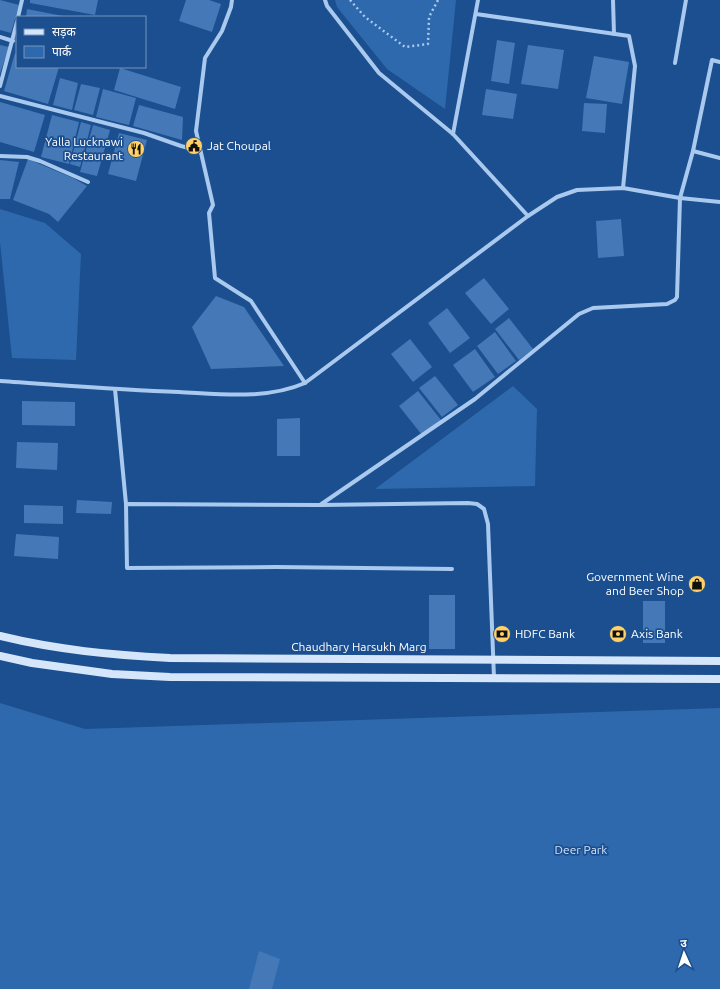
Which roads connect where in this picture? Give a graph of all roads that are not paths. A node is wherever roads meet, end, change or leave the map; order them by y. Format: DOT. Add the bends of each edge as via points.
graph roads {
  1 [pos="22,0"];
  2 [pos="232,0"];
  3 [pos="325,0"];
  4 [pos="478,0"];
  5 [pos="614,0"];
  6 [pos="686,0"];
  7 [pos="476,14"];
  8 [pos="18,16"];
  9 [pos="16,27"];
  10 [pos="614,34"];
  11 [pos="0,37"];
  12 [pos="13,41"];
  13 [pos="720,62"];
  14 [pos="675,63"];
  15 [pos="0,86"];
  16 [pos="0,96"];
  17 [pos="453,134"];
  18 [pos="200,151"];
  19 [pos="693,152"];
  20 [pos="0,156"];
  21 [pos="720,158"];
  22 [pos="88,182"];
  23 [pos="623,188"];
  24 [pos="680,198"];
  25 [pos="720,202"];
  26 [pos="528,216"];
  27 [pos="0,381"];
  28 [pos="305,383"];
  29 [pos="115,389"];
  30 [pos="126,504"];
  31 [pos="320,505"];
  32 [pos="452,569"];
  33 [pos="0,636"];
  34 [pos="0,656"];
  35 [pos="494,660"];
  36 [pos="720,661"];
  37 [pos="494,678"];
  38 [pos="720,679"];
  1 -- 8 [label="street"];
  2 -- 18 [label="street" via="222,31 205,58 196,131"];
  3 -- 17 [label="street" via="379,73"];
  4 -- 7 [label="street"];
  5 -- 10 [label="street"];
  6 -- 14 [label="street"];
  7 -- 10 [label="street"];
  7 -- 17 [label="street"];
  9 -- 12 [label="street"];
  10 -- 23 [label="street" via="629,36 635,66"];
  11 -- 12 [label="street"];
  12 -- 15 [label="street"];
  13 -- 19 [label="street" via="712,60"];
  16 -- 18 [label="street" via="144,133"];
  17 -- 26 [label="street"];
  18 -- 28 [label="street" via="212,205 209,213 215,278 251,301"];
  19 -- 21 [label="street"];
  19 -- 24 [label="street"];
  20 -- 22 [label="street" via="27,157"];
  23 -- 24 [label="street"];
  23 -- 26 [label="street" via="577,190 557,197"];
  24 -- 25 [label="street"];
  24 -- 31 [label="street" via="678,297 675,300 667,304 593,308 579,314 475,399"];
  26 -- 28 [label="street"];
  27 -- 29 [label="street"];
  28 -- 29 [label="street" via="280,391 239,394"];
  29 -- 30 [label="street"];
  30 -- 31 [label="street"];
  30 -- 32 [label="street" via="127,568"];
  31 -- 35 [label="street" via="468,503 484,509 488,524"];
  33 -- 35 [label="street, Chaudhary Harsukh Marg" via="35,644 114,655 163,658"];
  34 -- 37 [label="street" via="112,674"];
  35 -- 36 [label="street, Chaudhary Harsukh Marg"];
  35 -- 37 [label="street"];
  37 -- 38 [label="street"];
}
